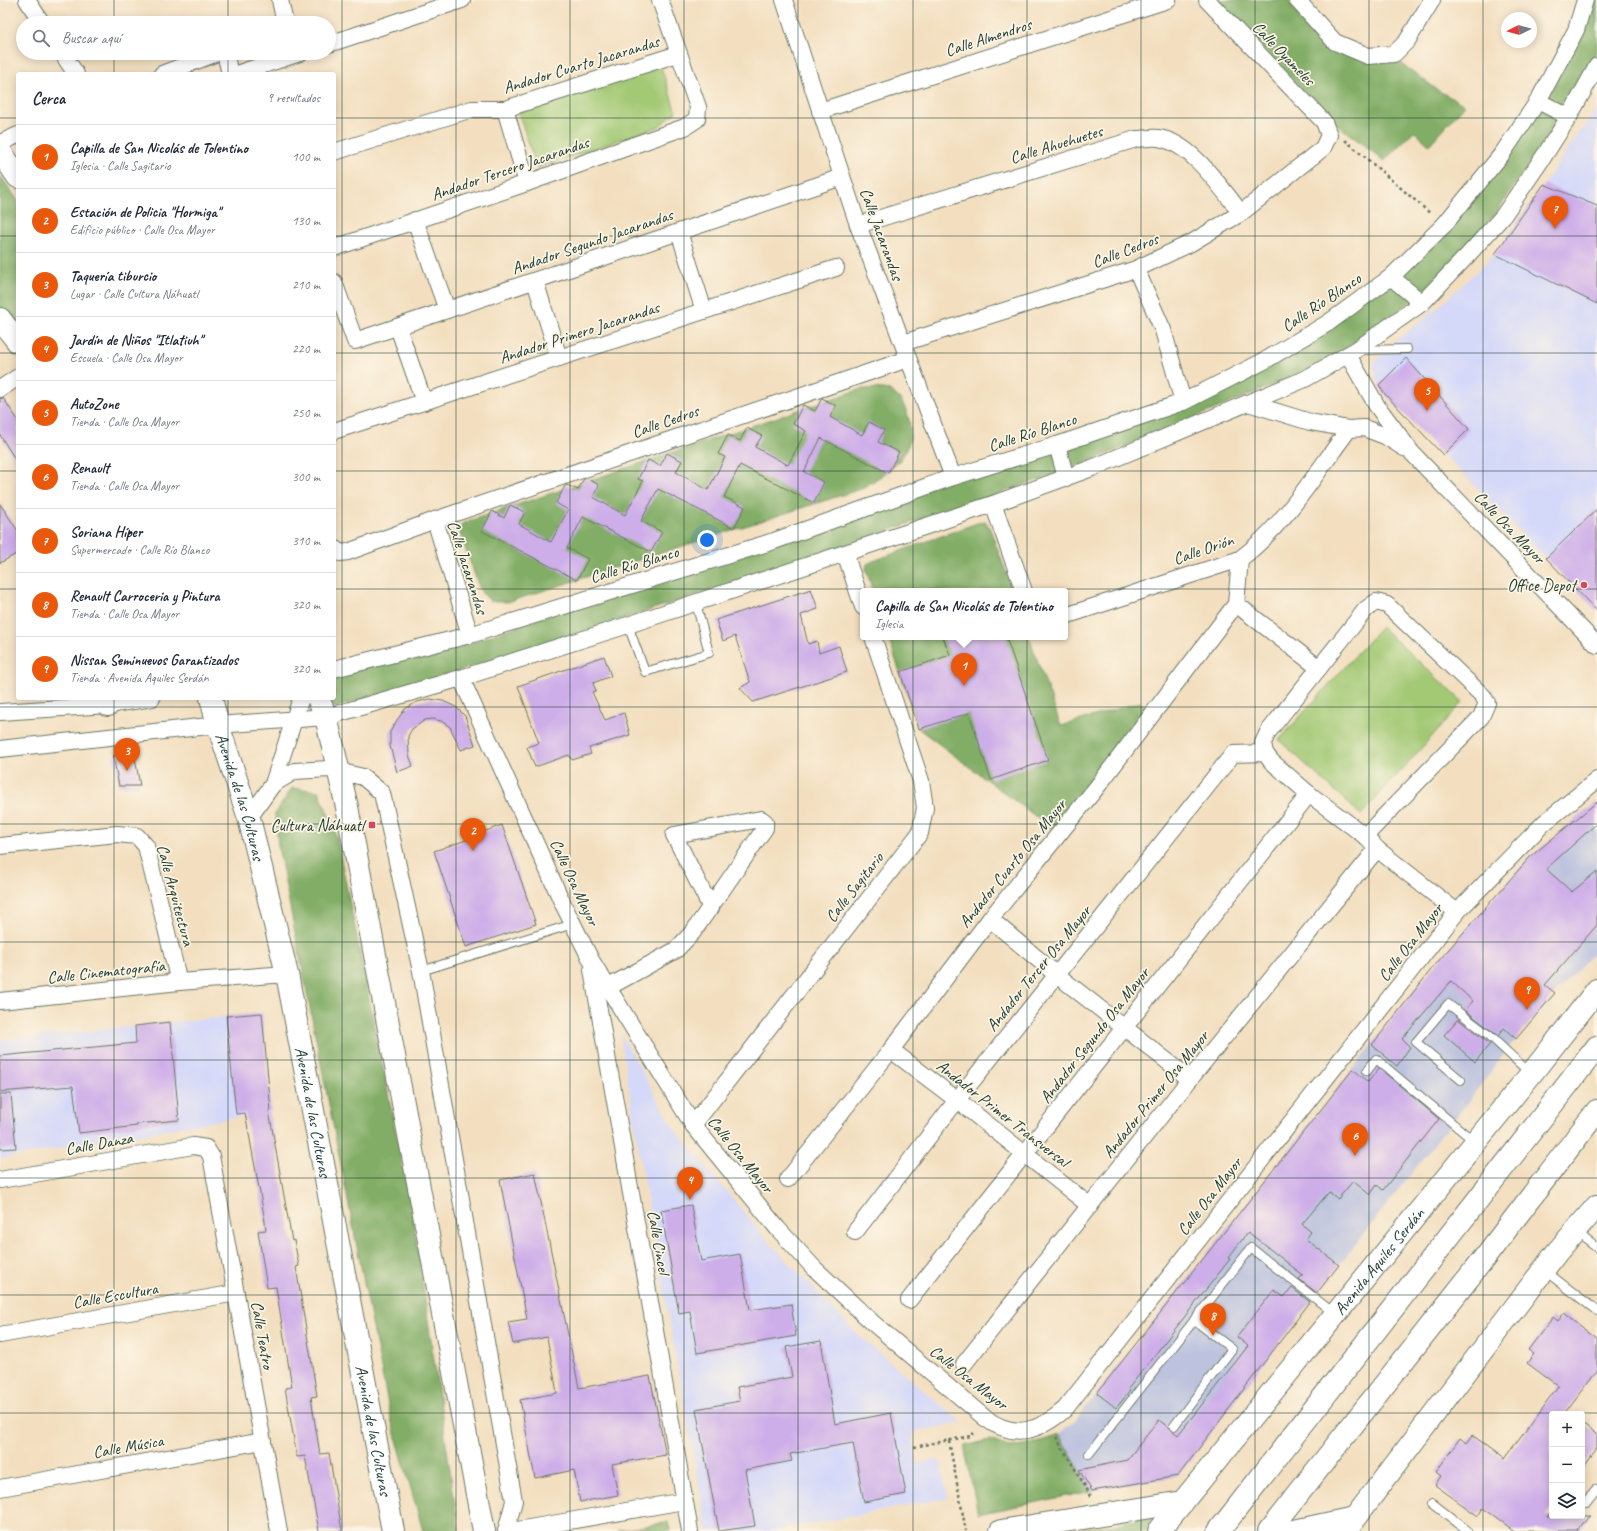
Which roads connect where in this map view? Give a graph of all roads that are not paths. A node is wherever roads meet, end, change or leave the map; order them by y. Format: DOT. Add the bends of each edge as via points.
graph roads {
  1 [pos="27,0"];
  2 [pos="280,0"];
  3 [pos="462,0"];
  4 [pos="660,0"];
  5 [pos="784,0"];
  6 [pos="1168,0"];
  7 [pos="1207,0"];
  8 [pos="1297,0"];
  9 [pos="1432,0"];
  10 [pos="1585,0"];
  11 [pos="37,16"];
  12 [pos="283,16"];
  13 [pos="336,42"];
  14 [pos="678,54"];
  15 [pos="67,60"];
  16 [pos="199,60"];
  17 [pos="227,60"];
  18 [pos="279,60"];
  19 [pos="1597,66"];
  20 [pos="75,72"];
  21 [pos="167,72"];
  22 [pos="230,72"];
  23 [pos="242,72"];
  24 [pos="1538,101"];
  25 [pos="505,109"];
  26 [pos="820,111"];
  27 [pos="1569,117"];
  28 [pos="1327,129"];
  29 [pos="16,136"];
  30 [pos="0,143"];
  31 [pos="0,151"];
  32 [pos="336,151"];
  33 [pos="16,174"];
  34 [pos="842,177"];
  35 [pos="527,183"];
  36 [pos="1241,213"];
  37 [pos="415,220"];
  38 [pos="858,225"];
  39 [pos="679,232"];
  40 [pos="336,247"];
  41 [pos="836,268"];
  42 [pos="1136,270"];
  43 [pos="1391,277"];
  44 [pos="534,281"];
  45 [pos="336,288"];
  46 [pos="1422,303"];
  47 [pos="447,310"];
  48 [pos="704,311"];
  49 [pos="0,319"];
  50 [pos="398,327"];
  51 [pos="16,339"];
  52 [pos="903,343"];
  53 [pos="1407,349"];
  54 [pos="1352,352"];
  55 [pos="559,358"];
  56 [pos="908,359"];
  57 [pos="16,378"];
  58 [pos="0,389"];
  59 [pos="424,402"];
  60 [pos="1183,402"];
  61 [pos="1248,403"];
  62 [pos="1349,429"];
  63 [pos="336,430"];
  64 [pos="1057,445"];
  65 [pos="1412,453"];
  66 [pos="953,477"];
  67 [pos="1066,478"];
  68 [pos="993,504"];
  69 [pos="435,520"];
  70 [pos="336,550"];
  71 [pos="845,553"];
  72 [pos="1240,559"];
  73 [pos="1023,588"];
  74 [pos="860,597"];
  75 [pos="696,603"];
  76 [pos="1236,604"];
  77 [pos="1068,615"];
  78 [pos="628,625"];
  79 [pos="470,636"];
  80 [pos="874,640"];
  81 [pos="1597,645"];
  82 [pos="1319,668"];
  83 [pos="336,669"];
  84 [pos="461,678"];
  85 [pos="132,700"];
  86 [pos="212,700"];
  87 [pos="300,700"];
  88 [pos="112,702"];
  89 [pos="322,708"];
  90 [pos="0,712"];
  91 [pos="293,719"];
  92 [pos="218,725"];
  93 [pos="0,749"];
  94 [pos="1265,753"];
  95 [pos="337,770"];
  96 [pos="1597,780"];
  97 [pos="273,784"];
  98 [pos="1309,794"];
  99 [pos="249,818"];
  100 [pos="1365,836"];
  101 [pos="0,846"];
  102 [pos="1377,849"];
  103 [pos="711,908"];
  104 [pos="1457,912"];
  105 [pos="990,919"];
  106 [pos="573,924"];
  107 [pos="591,960"];
  108 [pos="421,971"];
  109 [pos="287,974"];
  110 [pos="1057,975"];
  111 [pos="179,982"];
  112 [pos="607,988"];
  113 [pos="1597,990"];
  114 [pos="0,1000"];
  115 [pos="1124,1027"];
  116 [pos="1597,1047"];
  117 [pos="891,1050"];
  118 [pos="1366,1071"];
  119 [pos="1531,1074"];
  120 [pos="1190,1079"];
  121 [pos="1461,1080"];
  122 [pos="957,1100"];
  123 [pos="1597,1111"];
  124 [pos="693,1125"];
  125 [pos="1475,1142"];
  126 [pos="206,1148"];
  127 [pos="1023,1154"];
  128 [pos="788,1179"];
  129 [pos="0,1180"];
  130 [pos="1090,1206"];
  131 [pos="1597,1206"];
  132 [pos="1575,1231"];
  133 [pos="855,1232"];
  134 [pos="1597,1248"];
  135 [pos="1544,1269"];
  136 [pos="236,1293"];
  137 [pos="909,1300"];
  138 [pos="1597,1311"];
  139 [pos="1335,1315"];
  140 [pos="1194,1320"];
  141 [pos="0,1335"];
  142 [pos="964,1364"];
  143 [pos="1174,1426"];
  144 [pos="263,1441"];
  145 [pos="1089,1454"];
  146 [pos="0,1488"];
  147 [pos="1597,1488"];
  148 [pos="684,1501"];
  149 [pos="1183,1502"];
  150 [pos="1586,1502"];
  151 [pos="1432,1503"];
  152 [pos="1350,1525"];
  153 [pos="279,1531"];
  154 [pos="393,1531"];
  155 [pos="484,1531"];
  156 [pos="506,1531"];
  157 [pos="512,1531"];
  158 [pos="690,1531"];
  159 [pos="1001,1531"];
  160 [pos="1159,1531"];
  161 [pos="1219,1531"];
  162 [pos="1269,1531"];
  163 [pos="1294,1531"];
  164 [pos="1468,1531"];
  1 -- 11 [label="street"];
  2 -- 12 [label="street"];
  3 -- 13 [label="street"];
  4 -- 14 [label="street"];
  5 -- 26 [label="street, Calle Jacarandas"];
  6 -- 26 [label="street, Calle Almendros"];
  7 -- 28 [label="street, Calle Oyameles"];
  8 -- 9 [label="street" via="1335,42 1368,56 1394,54 1407,41"];
  10 -- 24 [label="street, Calle Río Blanco" via="1576,30"];
  14 -- 25 [label="street, Andador Cuarto Jacarandas"];
  14 -- 35 [label="street, Andador Tercero Jacarandas" via="698,107 697,119 685,127"];
  15 -- 20 [label="street"];
  16 -- 21 [label="street"];
  17 -- 22 [label="street"];
  18 -- 23 [label="street"];
  19 -- 27 [label="street"];
  24 -- 27 [label="street"];
  24 -- 43 [label="street, Calle Río Blanco" via="1502,154 1444,225"];
  25 -- 32 [label="street, Andador Cuarto Jacarandas" via="472,109"];
  25 -- 35 [label="street"];
  26 -- 34 [label="street, Calle Jacarandas"];
  27 -- 46 [label="street" via="1503,216"];
  28 -- 36 [label="street, Calle Cedros" via="1323,148"];
  29 -- 30 [label="street"];
  31 -- 33 [label="main road"];
  34 -- 38 [label="street, Calle Jacarandas"];
  34 -- 39 [label="street, Andador Segundo Jacarandas"];
  35 -- 37 [label="street, Andador Tercero Jacarandas"];
  36 -- 38 [label="street, Calle Ahuehuetes" via="1208,171 1192,156 1177,145 1158,138 1136,139"];
  36 -- 42 [label="street, Calle Cedros" via="1191,243"];
  37 -- 40 [label="street, Andador Tercero Jacarandas"];
  37 -- 47 [label="street"];
  38 -- 52 [label="street, Calle Jacarandas"];
  39 -- 44 [label="street, Andador Segundo Jacarandas"];
  39 -- 48 [label="street"];
  41 -- 48 [label="street, Andador Primero Jacarandas"];
  42 -- 52 [label="street, Calle Cedros"];
  42 -- 60 [label="street" via="1163,330"];
  43 -- 46 [label="street"];
  43 -- 60 [label="street, Calle Río Blanco" via="1328,323 1264,361"];
  44 -- 47 [label="street, Andador Segundo Jacarandas"];
  44 -- 55 [label="street"];
  45 -- 50 [label="street, Andador Segundo Jacarandas" via="355,341"];
  46 -- 54 [label="street"];
  47 -- 50 [label="street, Andador Segundo Jacarandas"];
  48 -- 55 [label="street, Andador Primero Jacarandas"];
  49 -- 51 [label="main road"];
  50 -- 59 [label="street"];
  52 -- 56 [label="street, Calle Jacarandas"];
  53 -- 54 [label="lane"];
  54 -- 61 [label="street" via="1305,379"];
  54 -- 65 [label="street, Calle Osa Mayor" via="1377,406"];
  55 -- 59 [label="street, Andador Primero Jacarandas"];
  56 -- 66 [label="street, Calle Jacarandas"];
  56 -- 69 [label="street, Calle Cedros"];
  57 -- 58 [label="street"];
  59 -- 63 [label="street, Andador Primero Jacarandas"];
  60 -- 64 [label="street, Calle Río Blanco"];
  61 -- 62 [label="street, Calle Osa Mayor" via="1310,422"];
  61 -- 67 [label="street"];
  62 -- 65 [label="street, Calle Osa Mayor" via="1364,428 1385,436"];
  62 -- 72 [label="street, Calle Orión" via="1274,529"];
  64 -- 66 [label="street, Calle Río Blanco"];
  64 -- 67 [label="street"];
  65 -- 81 [label="street, Calle Osa Mayor"];
  66 -- 79 [label="street, Calle Río Blanco" via="774,541"];
  67 -- 68 [label="street"];
  68 -- 71 [label="street"];
  68 -- 73 [label="street"];
  69 -- 70 [label="street, Calle Jacarandas" via="348,552 340,553"];
  69 -- 79 [label="street, Calle Jacarandas"];
  71 -- 74 [label="street"];
  71 -- 75 [label="street"];
  72 -- 76 [label="street"];
  72 -- 77 [label="street, Calle Orión"];
  75 -- 78 [label="street"];
  75 -- 78 [label="lane" via="709,654 645,672"];
  76 -- 82 [label="street"];
  76 -- 105 [label="street, Andador Cuarto Osa Mayor" via="1097,787"];
  78 -- 84 [label="street"];
  79 -- 83 [label="street, Calle Río Blanco"];
  80 -- 124 [label="street, Calle Sagitario" via="921,781 925,808 920,833"];
  82 -- 94 [label="street" via="1268,732 1263,743"];
  82 -- 100 [label="street" via="1366,609 1376,602 1387,605 1483,696 1487,703 1481,717"];
  84 -- 89 [label="street"];
  84 -- 106 [label="street, Calle Osa Mayor"];
  85 -- 88 [label="street"];
  86 -- 92 [label="main road, Avenida de las Culturas"];
  87 -- 91 [label="street"];
  88 -- 90 [label="street"];
  89 -- 91 [label="street"];
  89 -- 95 [label="main road"];
  91 -- 92 [label="street"];
  91 -- 97 [label="street"];
  92 -- 93 [label="street"];
  92 -- 99 [label="main road, Avenida de las Culturas"];
  94 -- 98 [label="street"];
  94 -- 110 [label="street, Andador Tercer Osa Mayor" via="1233,754"];
  95 -- 97 [label="street" via="295,771"];
  95 -- 108 [label="street" via="364,777 382,793"];
  95 -- 155 [label="main road" via="350,823"];
  96 -- 104 [label="street, Calle Osa Mayor" via="1544,822"];
  97 -- 99 [label="street"];
  98 -- 100 [label="street"];
  98 -- 115 [label="street, Andador Segundo Osa Mayor"];
  99 -- 109 [label="main road, Avenida de las Culturas"];
  100 -- 102 [label="street"];
  101 -- 111 [label="street, Calle Arquitectura" via="117,834 137,836 146,846"];
  102 -- 104 [label="street"];
  102 -- 120 [label="street, Andador Primer Osa Mayor"];
  103 -- 103 [label="street" via="765,828 765,822 760,819 674,835"];
  103 -- 112 [label="street" via="676,950"];
  104 -- 124 [label="street, Calle Osa Mayor" via="1065,1409 1048,1423 1029,1431 993,1424 874,1323 814,1268 778,1229"];
  105 -- 110 [label="street"];
  105 -- 117 [label="street, Andador Cuarto Osa Mayor"];
  106 -- 107 [label="street, Calle Osa Mayor"];
  106 -- 108 [label="lane"];
  107 -- 112 [label="street, Calle Osa Mayor"];
  107 -- 148 [label="street, Calle Cincel"];
  108 -- 156 [label="street" via="514,1501"];
  109 -- 111 [label="street, Calle Cinematografía"];
  109 -- 154 [label="main road, Avenida de las Culturas"];
  110 -- 115 [label="street"];
  110 -- 122 [label="street, Andador Tercer Osa Mayor"];
  111 -- 114 [label="street, Calle Cinematografía"];
  112 -- 124 [label="street, Calle Osa Mayor"];
  113 -- 119 [label="main road, Avenida Aquiles Serdán"];
  115 -- 120 [label="street"];
  115 -- 127 [label="street, Andador Segundo Osa Mayor"];
  116 -- 161 [label="main road"];
  117 -- 122 [label="street, Andador Primer Transversal"];
  117 -- 128 [label="street, Andador Cuarto Osa Mayor"];
  118 -- 125 [label="lane" via="1376,1059"];
  119 -- 121 [label="lane" via="1490,1036 1448,1004 1416,1042"];
  119 -- 125 [label="main road, Avenida Aquiles Serdán"];
  120 -- 130 [label="street, Andador Primer Osa Mayor"];
  122 -- 127 [label="street, Andador Primer Transversal"];
  122 -- 133 [label="street, Andador Tercer Osa Mayor"];
  123 -- 162 [label="main road"];
  125 -- 139 [label="main road, Avenida Aquiles Serdán"];
  126 -- 129 [label="street, Calle Danza" via="193,1146"];
  126 -- 136 [label="street, Calle Teatro" via="211,1156"];
  127 -- 130 [label="street, Andador Primer Transversal"];
  127 -- 137 [label="street, Andador Segundo Osa Mayor"];
  130 -- 142 [label="street, Andador Primer Osa Mayor"];
  131 -- 132 [label="main road"];
  132 -- 134 [label="lane"];
  132 -- 135 [label="main road"];
  135 -- 138 [label="lane"];
  135 -- 152 [label="main road"];
  136 -- 141 [label="street, Calle Escultura"];
  136 -- 144 [label="street, Calle Teatro"];
  139 -- 140 [label="lane" via="1251,1248"];
  139 -- 149 [label="main road, Avenida Aquiles Serdán"];
  140 -- 143 [label="lane" via="1232,1349"];
  140 -- 145 [label="lane"];
  144 -- 146 [label="street, Calle Música"];
  144 -- 153 [label="street, Calle Teatro"];
  147 -- 150 [label="lane"];
  148 -- 157 [label="street"];
  148 -- 158 [label="street, Calle Cincel"];
  149 -- 159 [label="main road"];
  149 -- 160 [label="main road, Avenida Aquiles Serdán"];
  151 -- 164 [label="lane"];
  152 -- 163 [label="main road"];
}
